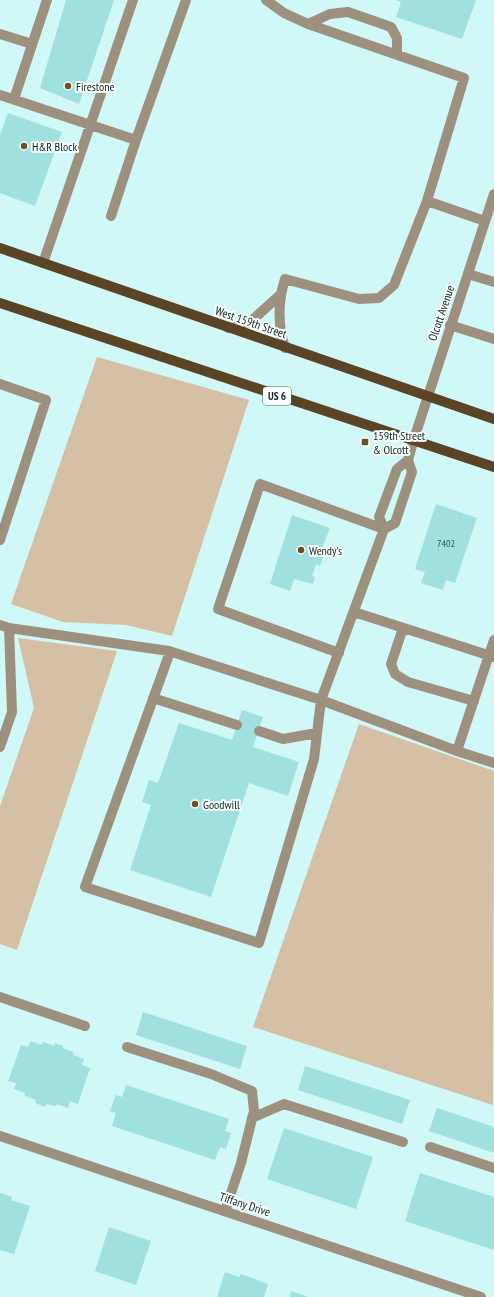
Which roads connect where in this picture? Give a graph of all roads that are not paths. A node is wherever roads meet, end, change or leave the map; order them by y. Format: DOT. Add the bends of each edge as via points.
graph roads {
  1 [pos="47,0"];
  2 [pos="133,0"];
  3 [pos="186,0"];
  4 [pos="266,0"];
  5 [pos="308,24"];
  6 [pos="0,34"];
  7 [pos="32,44"];
  8 [pos="397,54"];
  9 [pos="0,95"];
  10 [pos="14,100"];
  11 [pos="90,126"];
  12 [pos="136,140"];
  13 [pos="494,194"];
  14 [pos="427,201"];
  15 [pos="111,216"];
  16 [pos="485,221"];
  17 [pos="0,248"];
  18 [pos="43,263"];
  19 [pos="468,274"];
  20 [pos="494,282"];
  21 [pos="280,295"];
  22 [pos="0,302"];
  23 [pos="450,325"];
  24 [pos="228,328"];
  25 [pos="494,339"];
  26 [pos="285,348"];
  27 [pos="0,384"];
  28 [pos="426,396"];
  29 [pos="494,419"];
  30 [pos="413,442"];
  31 [pos="408,460"];
  32 [pos="494,467"];
  33 [pos="384,529"];
  34 [pos="0,540"];
  35 [pos="354,612"];
  36 [pos="4,626"];
  37 [pos="404,628"];
  38 [pos="494,640"];
  39 [pos="170,652"];
  40 [pos="339,653"];
  41 [pos="492,656"];
  42 [pos="153,698"];
  43 [pos="321,700"];
  44 [pos="474,701"];
  45 [pos="237,724"];
  46 [pos="259,731"];
  47 [pos="317,732"];
  48 [pos="0,747"];
  49 [pos="457,751"];
  50 [pos="494,763"];
  51 [pos="0,997"];
  52 [pos="85,1026"];
  53 [pos="127,1047"];
  54 [pos="252,1118"];
  55 [pos="0,1136"];
  56 [pos="403,1142"];
  57 [pos="430,1147"];
  58 [pos="494,1168"];
  59 [pos="224,1211"];
  60 [pos="481,1297"];
  1 -- 7 [label="street"];
  2 -- 11 [label="street"];
  3 -- 12 [label="street"];
  4 -- 5 [label="street" via="284,13"];
  5 -- 8 [label="street"];
  5 -- 8 [label="street" via="330,14 348,12 391,27 397,38"];
  6 -- 7 [label="street"];
  7 -- 10 [label="street"];
  8 -- 14 [label="street" via="464,78"];
  9 -- 10 [label="street"];
  10 -- 11 [label="street"];
  11 -- 12 [label="street"];
  11 -- 18 [label="street"];
  12 -- 15 [label="street"];
  13 -- 16 [label="street, Olcott Avenue"];
  14 -- 16 [label="street"];
  14 -- 21 [label="street" via="394,285 379,298 359,299 286,279"];
  16 -- 19 [label="street, Olcott Avenue"];
  17 -- 18 [label="main road, West 159th Street"];
  18 -- 24 [label="main road, West 159th Street"];
  19 -- 20 [label="street"];
  19 -- 23 [label="street, Olcott Avenue"];
  21 -- 24 [label="street" via="249,323"];
  21 -- 26 [label="street" via="279,331"];
  22 -- 30 [label="main road, US 6"];
  23 -- 25 [label="street"];
  23 -- 28 [label="street, Olcott Avenue"];
  24 -- 26 [label="main road, West 159th Street"];
  26 -- 28 [label="main road, West 159th Street"];
  27 -- 34 [label="street" via="46,400"];
  28 -- 29 [label="main road, West 159th Street"];
  28 -- 30 [label="street, Olcott Avenue"];
  30 -- 31 [label="street, Olcott Avenue"];
  30 -- 32 [label="main road, US 6"];
  31 -- 33 [label="street" via="397,469 379,517"];
  31 -- 33 [label="street" via="412,472 395,523"];
  33 -- 35 [label="street"];
  33 -- 40 [label="street" via="260,484 218,608"];
  35 -- 37 [label="street"];
  35 -- 40 [label="street"];
  36 -- 39 [label="street"];
  36 -- 48 [label="street" via="12,712"];
  37 -- 41 [label="street"];
  37 -- 44 [label="street" via="391,664 395,674 408,682"];
  38 -- 41 [label="street"];
  39 -- 42 [label="street"];
  39 -- 43 [label="street"];
  40 -- 43 [label="street"];
  41 -- 44 [label="street"];
  42 -- 45 [label="street"];
  42 -- 47 [label="street" via="86,886 259,943 314,759"];
  43 -- 47 [label="street"];
  43 -- 49 [label="street"];
  44 -- 49 [label="street"];
  46 -- 47 [label="street" via="283,739"];
  49 -- 50 [label="street"];
  51 -- 52 [label="street"];
  53 -- 54 [label="street" via="210,1074 252,1091"];
  54 -- 56 [label="street" via="284,1104"];
  54 -- 59 [label="street" via="241,1163"];
  55 -- 59 [label="street, Tiffany Drive"];
  57 -- 58 [label="street"];
  59 -- 60 [label="street, Tiffany Drive"];
}
